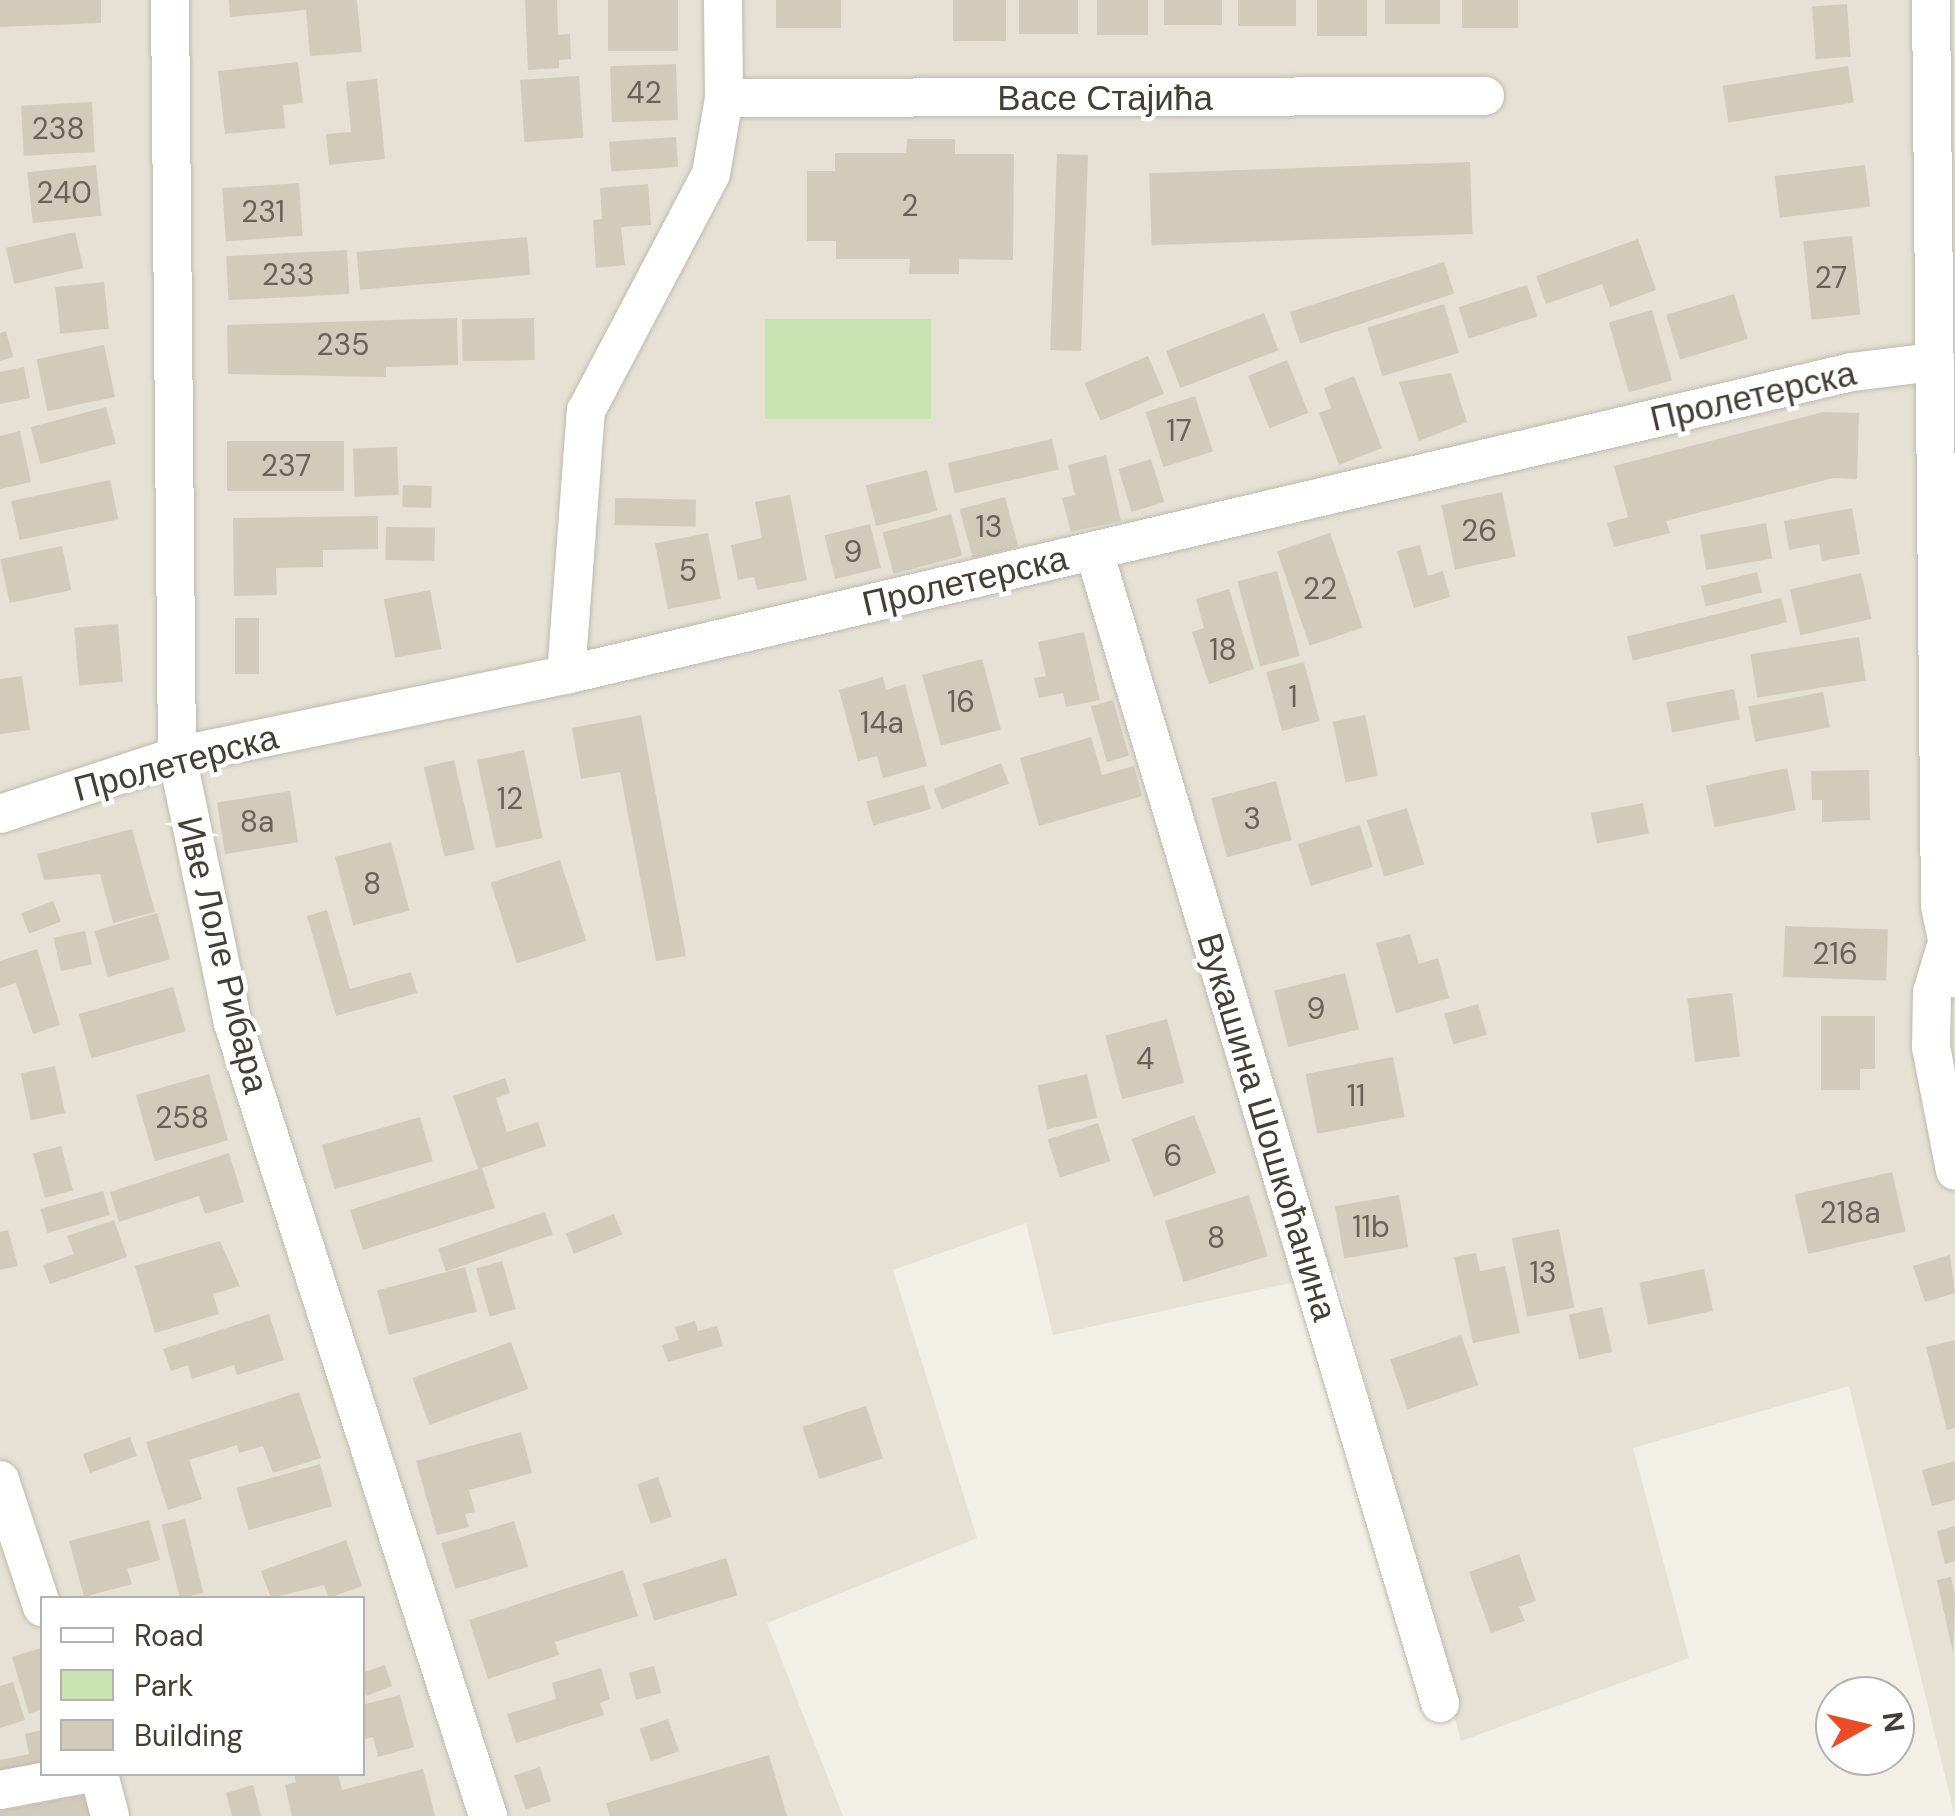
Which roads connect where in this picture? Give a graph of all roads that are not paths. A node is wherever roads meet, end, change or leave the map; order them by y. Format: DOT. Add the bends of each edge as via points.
graph roads {
  1 [pos="170,0"];
  2 [pos="723,0"];
  3 [pos="1931,0"];
  4 [pos="1485,96"];
  5 [pos="724,98"];
  6 [pos="1940,341"];
  7 [pos="1094,551"];
  8 [pos="566,675"];
  9 [pos="177,756"];
  10 [pos="0,814"];
  11 [pos="1950,962"];
  12 [pos="1955,1170"];
  13 [pos="0,1480"];
  14 [pos="40,1600"];
  15 [pos="1440,1702"];
  16 [pos="74,1776"];
  17 [pos="99,1776"];
  18 [pos="0,1790"];
  19 [pos="110,1816"];
  20 [pos="488,1816"];
  1 -- 9 [label="street, Иве Лоле Рибара"];
  2 -- 5 [label="street"];
  3 -- 6 [label="street"];
  4 -- 5 [label="street, Васе Стајића"];
  5 -- 8 [label="street" via="711,174 586,411"];
  6 -- 7 [label="street, Пролетерска" via="1852,372"];
  6 -- 11 [label="street"];
  7 -- 8 [label="street, Пролетерска"];
  7 -- 15 [label="street, Вукашина Шошкоћанина"];
  8 -- 9 [label="street, Пролетерска"];
  9 -- 10 [label="street, Пролетерска"];
  9 -- 20 [label="street, Иве Лоле Рибара" via="232,1023"];
  11 -- 12 [label="street" via="1932,992 1931,1046"];
  13 -- 14 [label="street"];
  16 -- 18 [label="street"];
  17 -- 19 [label="street"];
}
